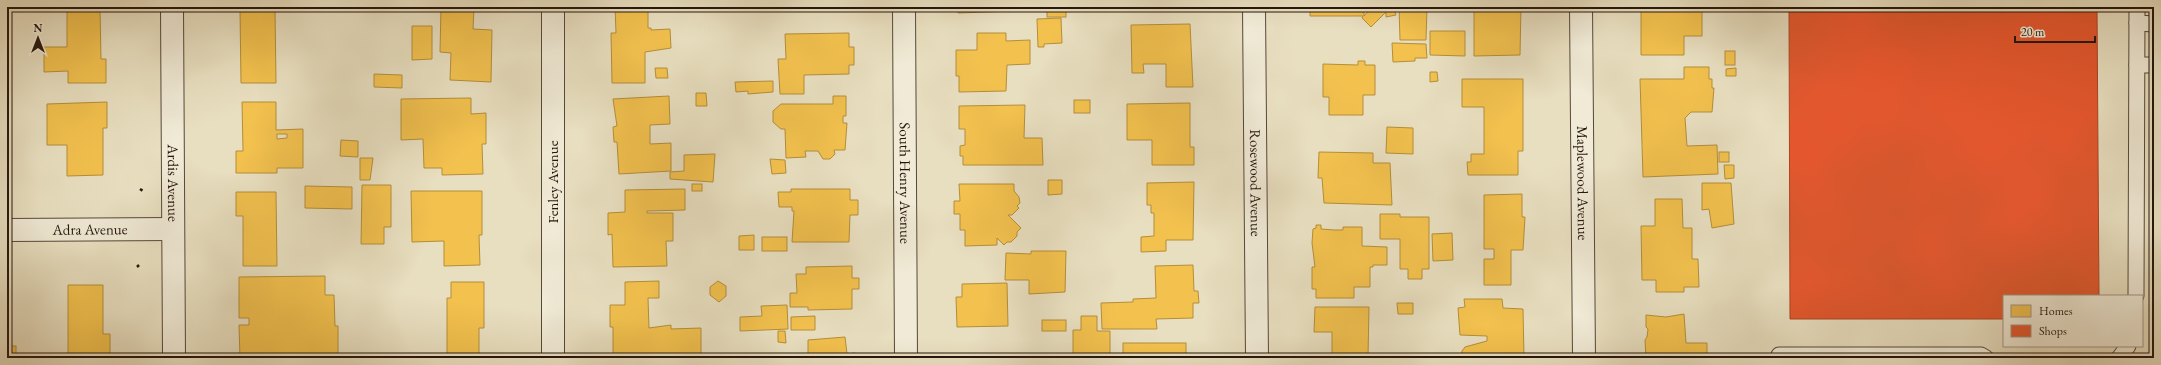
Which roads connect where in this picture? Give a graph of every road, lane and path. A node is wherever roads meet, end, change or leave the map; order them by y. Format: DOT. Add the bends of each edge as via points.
graph roads {
  1 [pos="172,7"];
  2 [pos="553,7"];
  3 [pos="904,7"];
  4 [pos="1254,7"];
  5 [pos="1581,7"];
  6 [pos="2137,7"];
  7 [pos="2137,24"];
  8 [pos="2154,24"];
  9 [pos="2137,65"];
  10 [pos="2154,65"];
  11 [pos="140,189"];
  12 [pos="143,191"];
  13 [pos="173,229"];
  14 [pos="7,230"];
  15 [pos="2136,295"];
  16 [pos="2127,347"];
  17 [pos="1779,355"];
  18 [pos="174,358"];
  19 [pos="553,358"];
  20 [pos="906,358"];
  21 [pos="1257,358"];
  22 [pos="1584,358"];
  23 [pos="1986,358"];
  24 [pos="2119,358"];
  1 -- 13 [label="street, Ardis Avenue"];
  2 -- 19 [label="street, Fenley Avenue"];
  3 -- 20 [label="street, South Henry Avenue"];
  4 -- 21 [label="street, Rosewood Avenue"];
  5 -- 22 [label="street, Maplewood Avenue"];
  6 -- 7 [label="lane"];
  7 -- 8 [label="lane"];
  7 -- 9 [label="lane"];
  9 -- 10 [label="lane"];
  9 -- 15 [label="lane"];
  11 -- 12 [label="path"];
  13 -- 14 [label="street, Adra Avenue"];
  13 -- 18 [label="street, Ardis Avenue"];
  16 -- 24 [label="lane"];
  17 -- 23 [label="lane" via="1981,355"];
}
